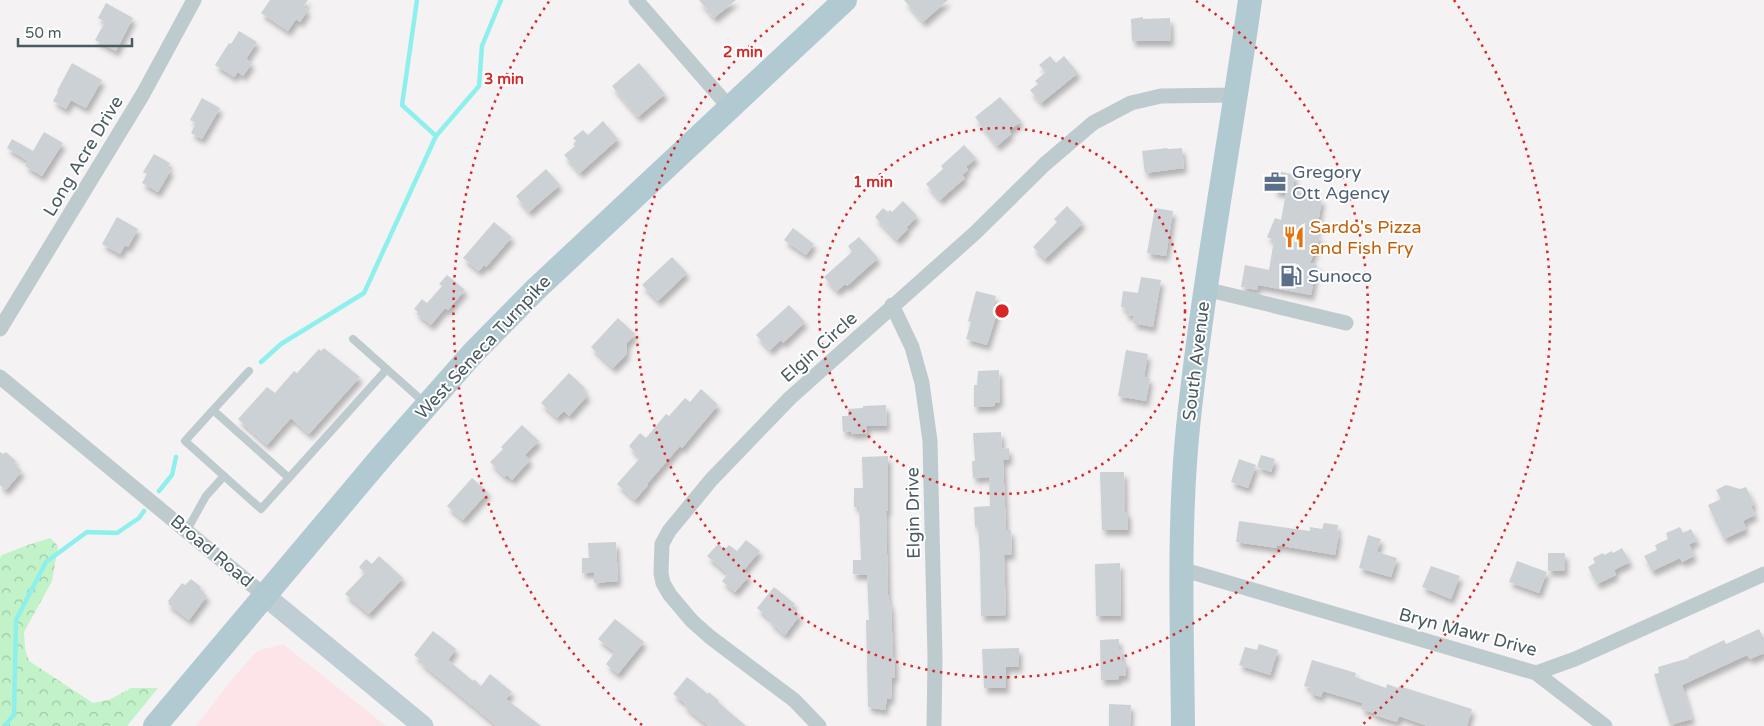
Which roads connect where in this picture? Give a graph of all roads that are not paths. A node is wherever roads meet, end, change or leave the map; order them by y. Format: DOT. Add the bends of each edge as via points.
graph roads {
  1 [pos="194,0"];
  2 [pos="636,0"];
  3 [pos="845,0"];
  4 [pos="1250,0"];
  5 [pos="1237,95"];
  6 [pos="729,107"];
  7 [pos="1205,289"];
  8 [pos="892,305"];
  9 [pos="1346,323"];
  10 [pos="0,329"];
  11 [pos="353,339"];
  12 [pos="387,369"];
  13 [pos="249,371"];
  14 [pos="0,376"];
  15 [pos="427,405"];
  16 [pos="213,410"];
  17 [pos="224,476"];
  18 [pos="289,478"];
  19 [pos="187,530"];
  20 [pos="1181,569"];
  21 [pos="1764,574"];
  22 [pos="264,596"];
  23 [pos="1536,673"];
  24 [pos="162,722"];
  25 [pos="423,726"];
  26 [pos="819,726"];
  27 [pos="934,726"];
  28 [pos="1183,726"];
  29 [pos="1605,726"];
  1 -- 10 [label="street, Long Acre Drive" via="143,94"];
  2 -- 6 [label="street"];
  3 -- 6 [label="main road, West Seneca Turnpike"];
  4 -- 5 [label="main road, South Avenue"];
  5 -- 7 [label="main road, South Avenue"];
  5 -- 8 [label="street, Elgin Circle" via="1161,96 1131,103 1093,123"];
  6 -- 15 [label="main road, West Seneca Turnpike" via="536,288"];
  7 -- 9 [label="street"];
  7 -- 20 [label="main road, South Avenue" via="1188,429"];
  8 -- 26 [label="street, Elgin Circle" via="790,398 711,480 662,544 661,573 670,596 710,637 794,700"];
  8 -- 27 [label="street, Elgin Drive" via="912,347 922,383 930,441"];
  11 -- 12 [label="lane"];
  12 -- 15 [label="lane"];
  12 -- 18 [label="lane"];
  13 -- 16 [label="lane"];
  14 -- 19 [label="street, Broad Road"];
  15 -- 22 [label="main road, West Seneca Turnpike"];
  16 -- 17 [label="lane" via="185,441"];
  16 -- 18 [label="lane"];
  17 -- 18 [label="lane" via="261,509"];
  17 -- 19 [label="lane" via="206,496"];
  19 -- 22 [label="street, Broad Road"];
  20 -- 23 [label="street, Bryn Mawr Drive"];
  20 -- 28 [label="main road, South Avenue"];
  21 -- 23 [label="street, Bryn Mawr Drive" via="1576,659"];
  22 -- 24 [label="main road, West Seneca Turnpike"];
  22 -- 25 [label="street, Broad Road"];
  23 -- 29 [label="street"];
}
